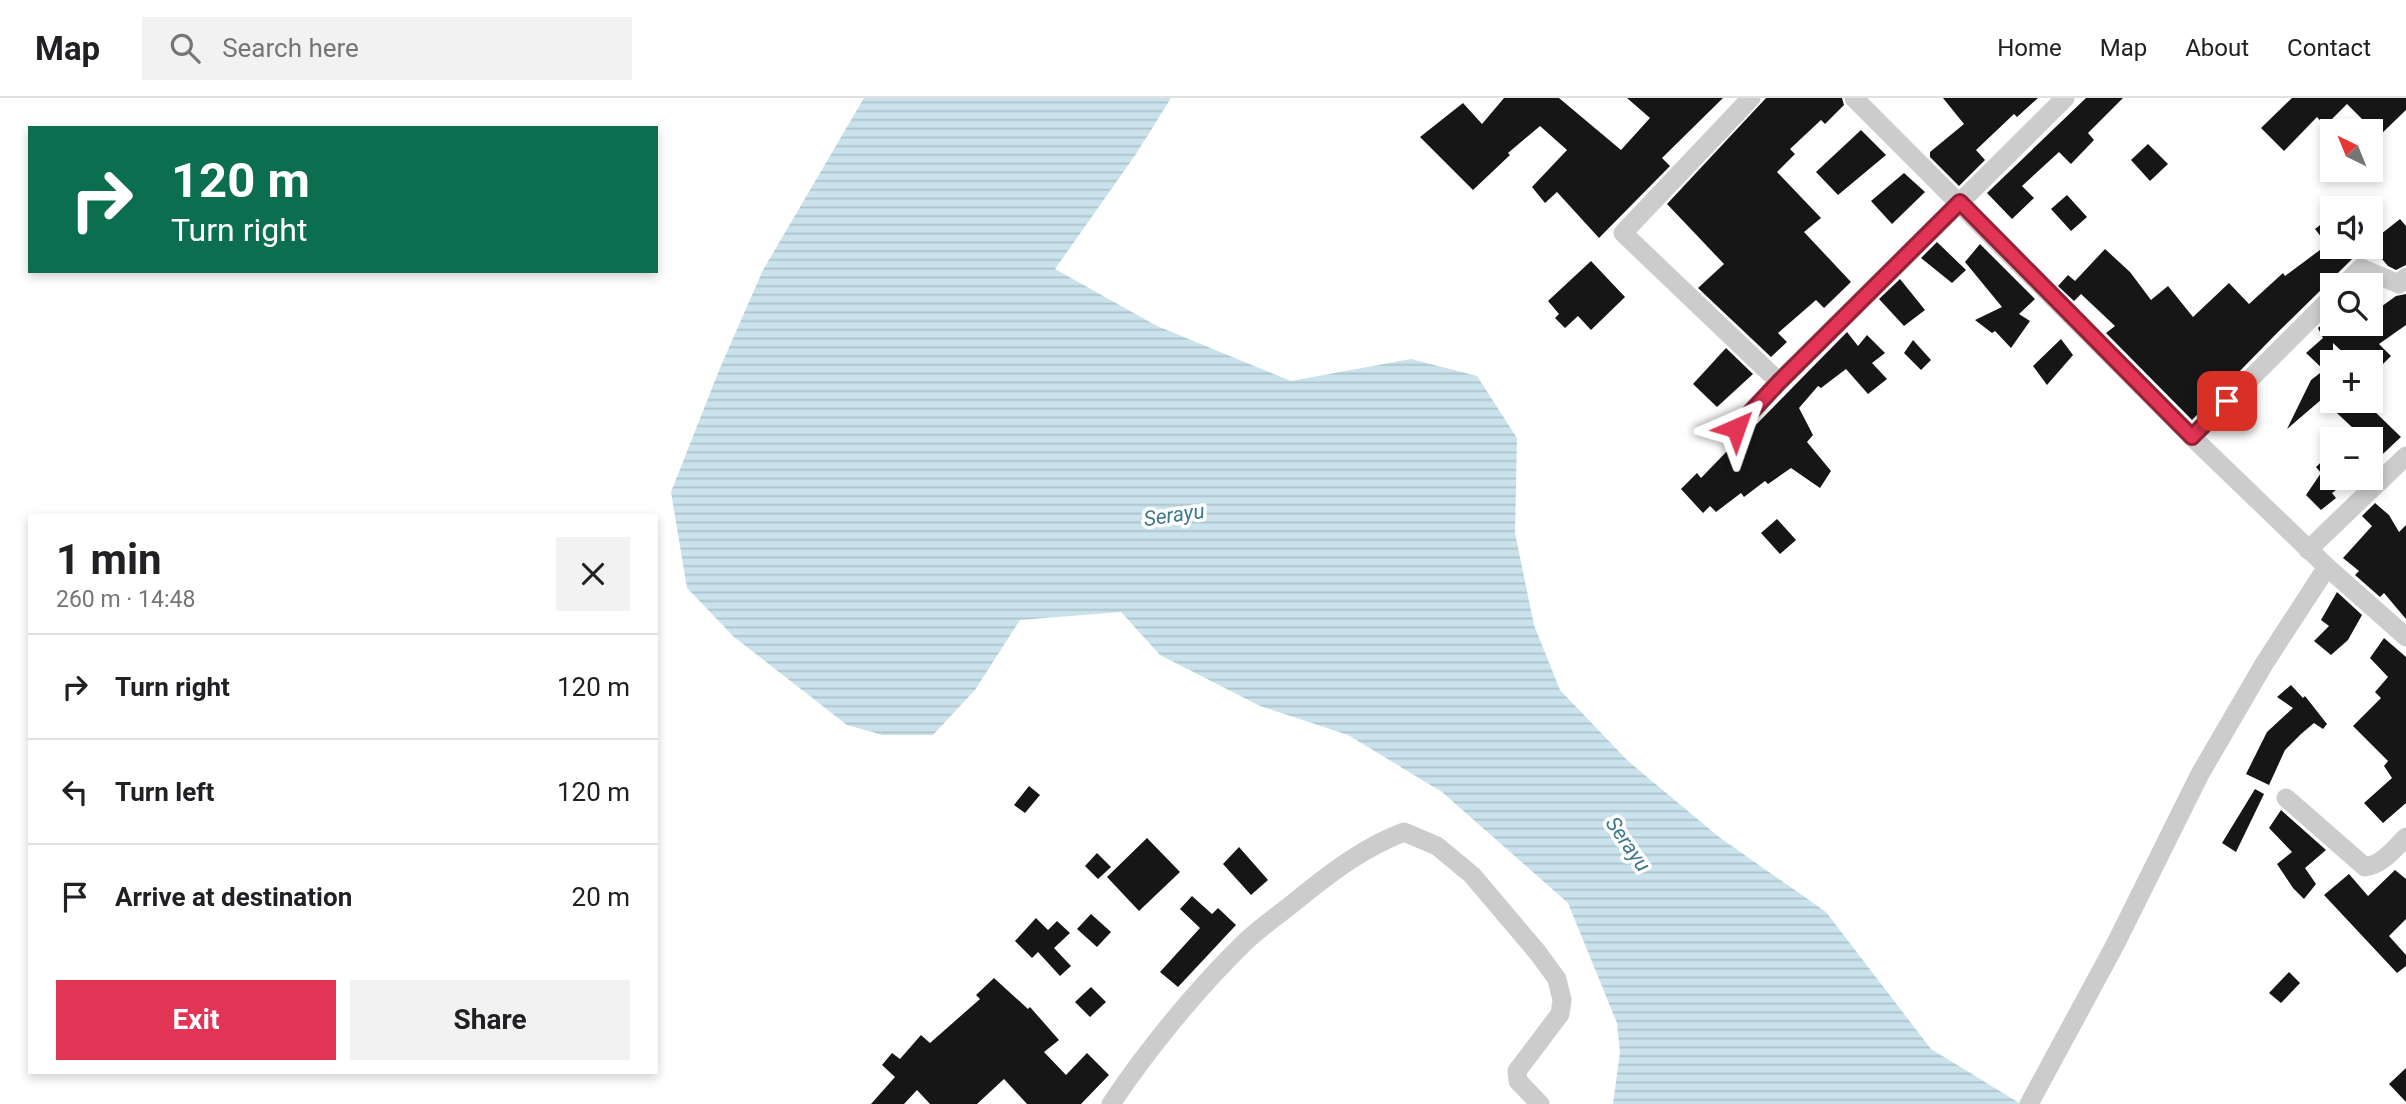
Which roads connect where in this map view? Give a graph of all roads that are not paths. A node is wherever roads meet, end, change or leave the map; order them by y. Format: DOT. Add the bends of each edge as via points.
graph roads {
  1 [pos="1854,98"];
  2 [pos="2065,98"];
  3 [pos="1746,100"];
  4 [pos="1960,202"];
  5 [pos="2356,273"];
  6 [pos="2373,273"];
  7 [pos="2383,277"];
  8 [pos="2406,277"];
  9 [pos="2320,309"];
  10 [pos="1779,382"];
  11 [pos="1736,428"];
  12 [pos="2192,437"];
  13 [pos="2406,456"];
  14 [pos="2308,550"];
  15 [pos="2327,567"];
  16 [pos="2406,638"];
  17 [pos="2286,798"];
  18 [pos="2406,837"];
  19 [pos="1111,1104"];
  20 [pos="1540,1104"];
  21 [pos="2029,1104"];
  1 -- 4 [label="street"];
  2 -- 4 [label="street"];
  3 -- 10 [label="street" via="1623,233"];
  4 -- 10 [label="street"];
  4 -- 12 [label="street"];
  5 -- 6 [label="street" via="2361,268"];
  7 -- 8 [label="street" via="2399,284"];
  9 -- 12 [label="street"];
  10 -- 11 [label="street"];
  12 -- 14 [label="street"];
  13 -- 14 [label="street"];
  14 -- 15 [label="street"];
  15 -- 16 [label="street"];
  15 -- 21 [label="street" via="2200,774"];
  17 -- 18 [label="street" via="2365,867 2384,859"];
  19 -- 20 [label="street" via="1131,1073 1244,943 1320,881 1404,832 1437,846 1472,875 1557,979 1560,1014 1517,1071 1518,1081"];
}
